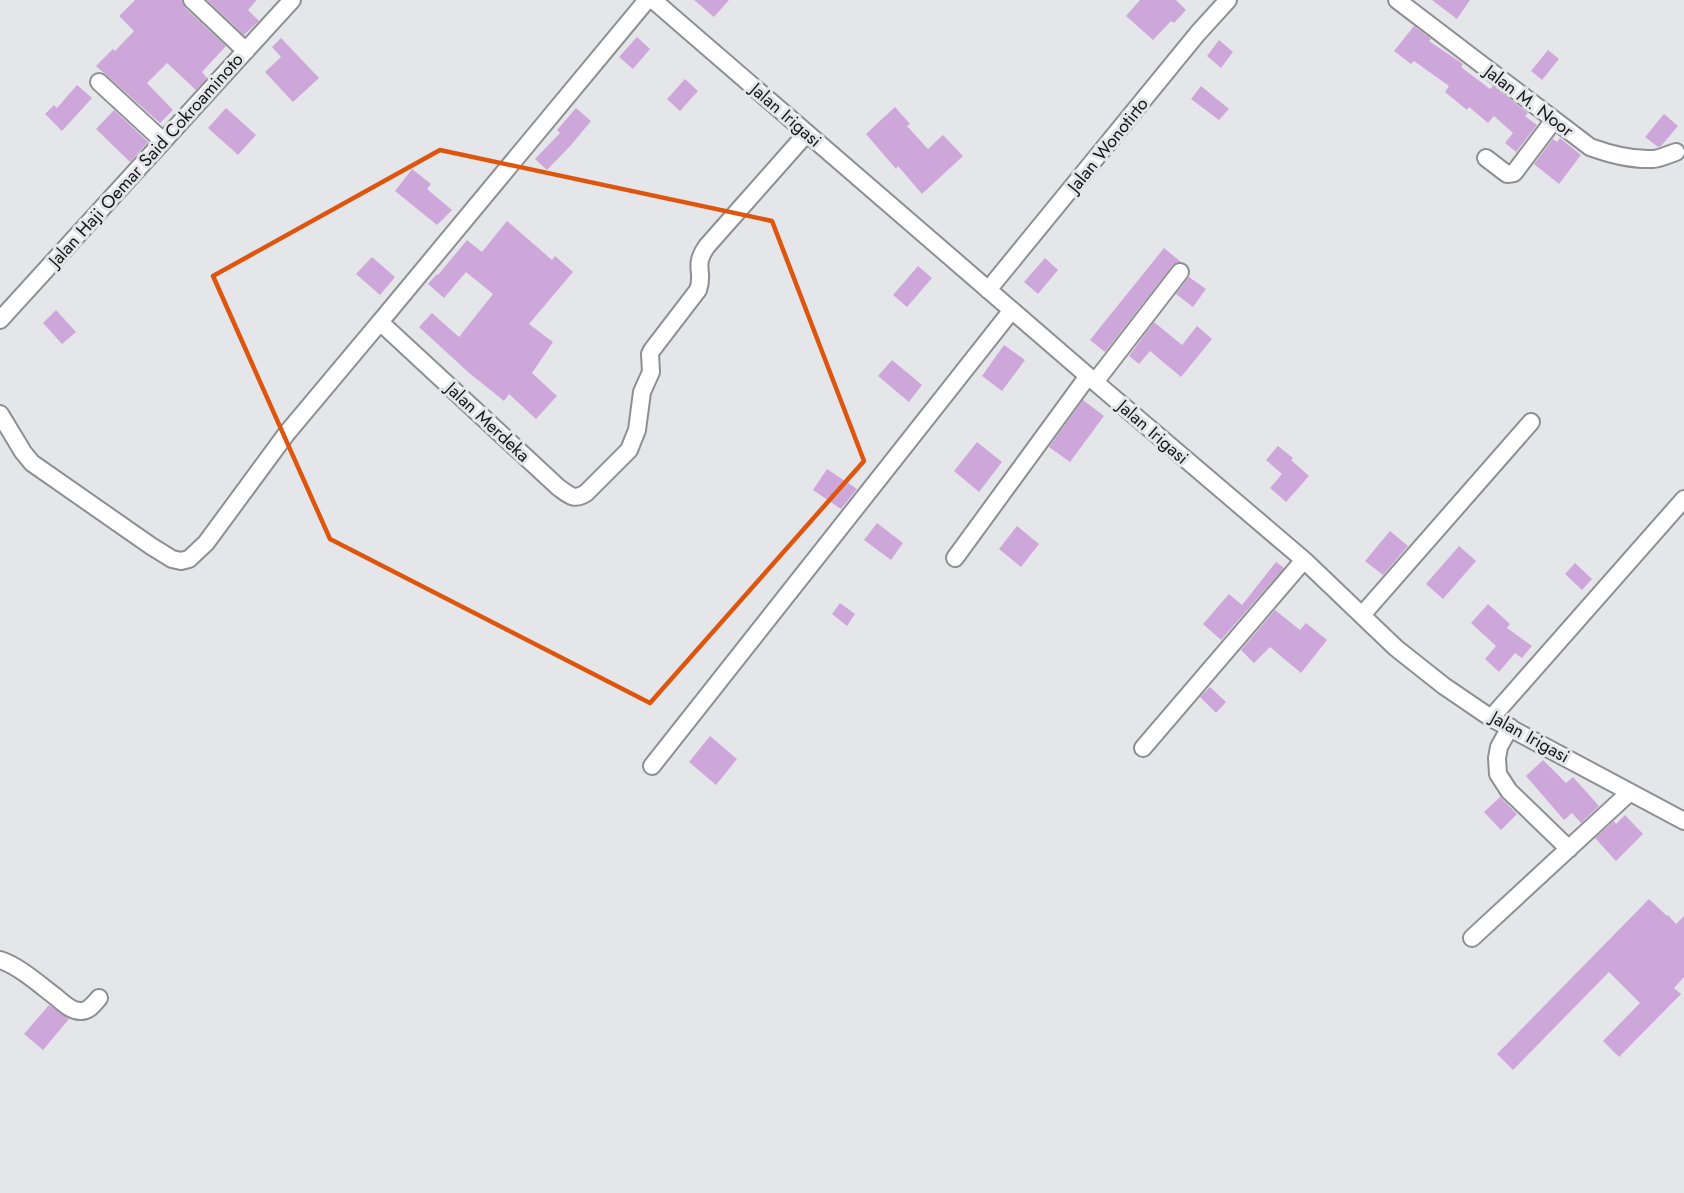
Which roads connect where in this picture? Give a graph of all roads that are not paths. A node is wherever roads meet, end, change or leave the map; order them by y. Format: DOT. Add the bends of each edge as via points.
graph roads {
  1 [pos="192,0"];
  2 [pos="292,0"];
  3 [pos="1228,0"];
  4 [pos="1397,0"];
  5 [pos="656,1"];
  6 [pos="246,51"];
  7 [pos="99,82"];
  8 [pos="1554,120"];
  9 [pos="807,133"];
  10 [pos="164,141"];
  11 [pos="1676,152"];
  12 [pos="1486,158"];
  13 [pos="1180,272"];
  14 [pos="988,290"];
  15 [pos="1012,310"];
  16 [pos="0,320"];
  17 [pos="380,322"];
  18 [pos="1092,379"];
  19 [pos="0,414"];
  20 [pos="1531,422"];
  21 [pos="1684,499"];
  22 [pos="955,558"];
  23 [pos="1304,560"];
  24 [pos="1362,615"];
  25 [pos="1491,718"];
  26 [pos="1510,728"];
  27 [pos="1143,748"];
  28 [pos="652,766"];
  29 [pos="1630,792"];
  30 [pos="1684,821"];
  31 [pos="1569,849"];
  32 [pos="1472,938"];
  33 [pos="0,960"];
  34 [pos="99,998"];
  1 -- 6 [label="street"];
  2 -- 6 [label="street, Jalan Haji Oemar Said Cokroaminoto"];
  3 -- 14 [label="street, Jalan Wonotirto"];
  4 -- 8 [label="street, Jalan M. Noor"];
  5 -- 9 [label="street, Jalan Irigasi"];
  5 -- 17 [label="street"];
  6 -- 10 [label="street, Jalan Haji Oemar Said Cokroaminoto"];
  7 -- 10 [label="street"];
  8 -- 11 [label="street, Jalan M. Noor" via="1590,147 1606,153 1655,159"];
  8 -- 12 [label="street" via="1514,173 1507,174"];
  9 -- 14 [label="street, Jalan Irigasi"];
  9 -- 17 [label="street, Jalan Merdeka" via="701,255 698,290 650,354 651,372 642,392 637,429 629,450 579,497 558,487"];
  10 -- 16 [label="street, Jalan Haji Oemar Said Cokroaminoto"];
  13 -- 18 [label="street"];
  14 -- 15 [label="street, Jalan Irigasi"];
  15 -- 18 [label="street, Jalan Irigasi"];
  15 -- 28 [label="street"];
  17 -- 19 [label="street" via="288,433 206,543 189,559 181,561 151,546 32,464"];
  18 -- 22 [label="street"];
  18 -- 23 [label="street, Jalan Irigasi"];
  20 -- 24 [label="street"];
  21 -- 25 [label="street"];
  23 -- 24 [label="street, Jalan Irigasi"];
  23 -- 27 [label="street"];
  24 -- 25 [label="street, Jalan Irigasi" via="1396,648"];
  25 -- 26 [label="street, Jalan Irigasi"];
  26 -- 29 [label="street, Jalan Irigasi"];
  26 -- 31 [label="street" via="1499,747 1498,774 1509,790"];
  29 -- 30 [label="street, Jalan Irigasi"];
  29 -- 31 [label="street"];
  31 -- 32 [label="street"];
  33 -- 34 [label="street" via="71,1008 81,1011"];
}
